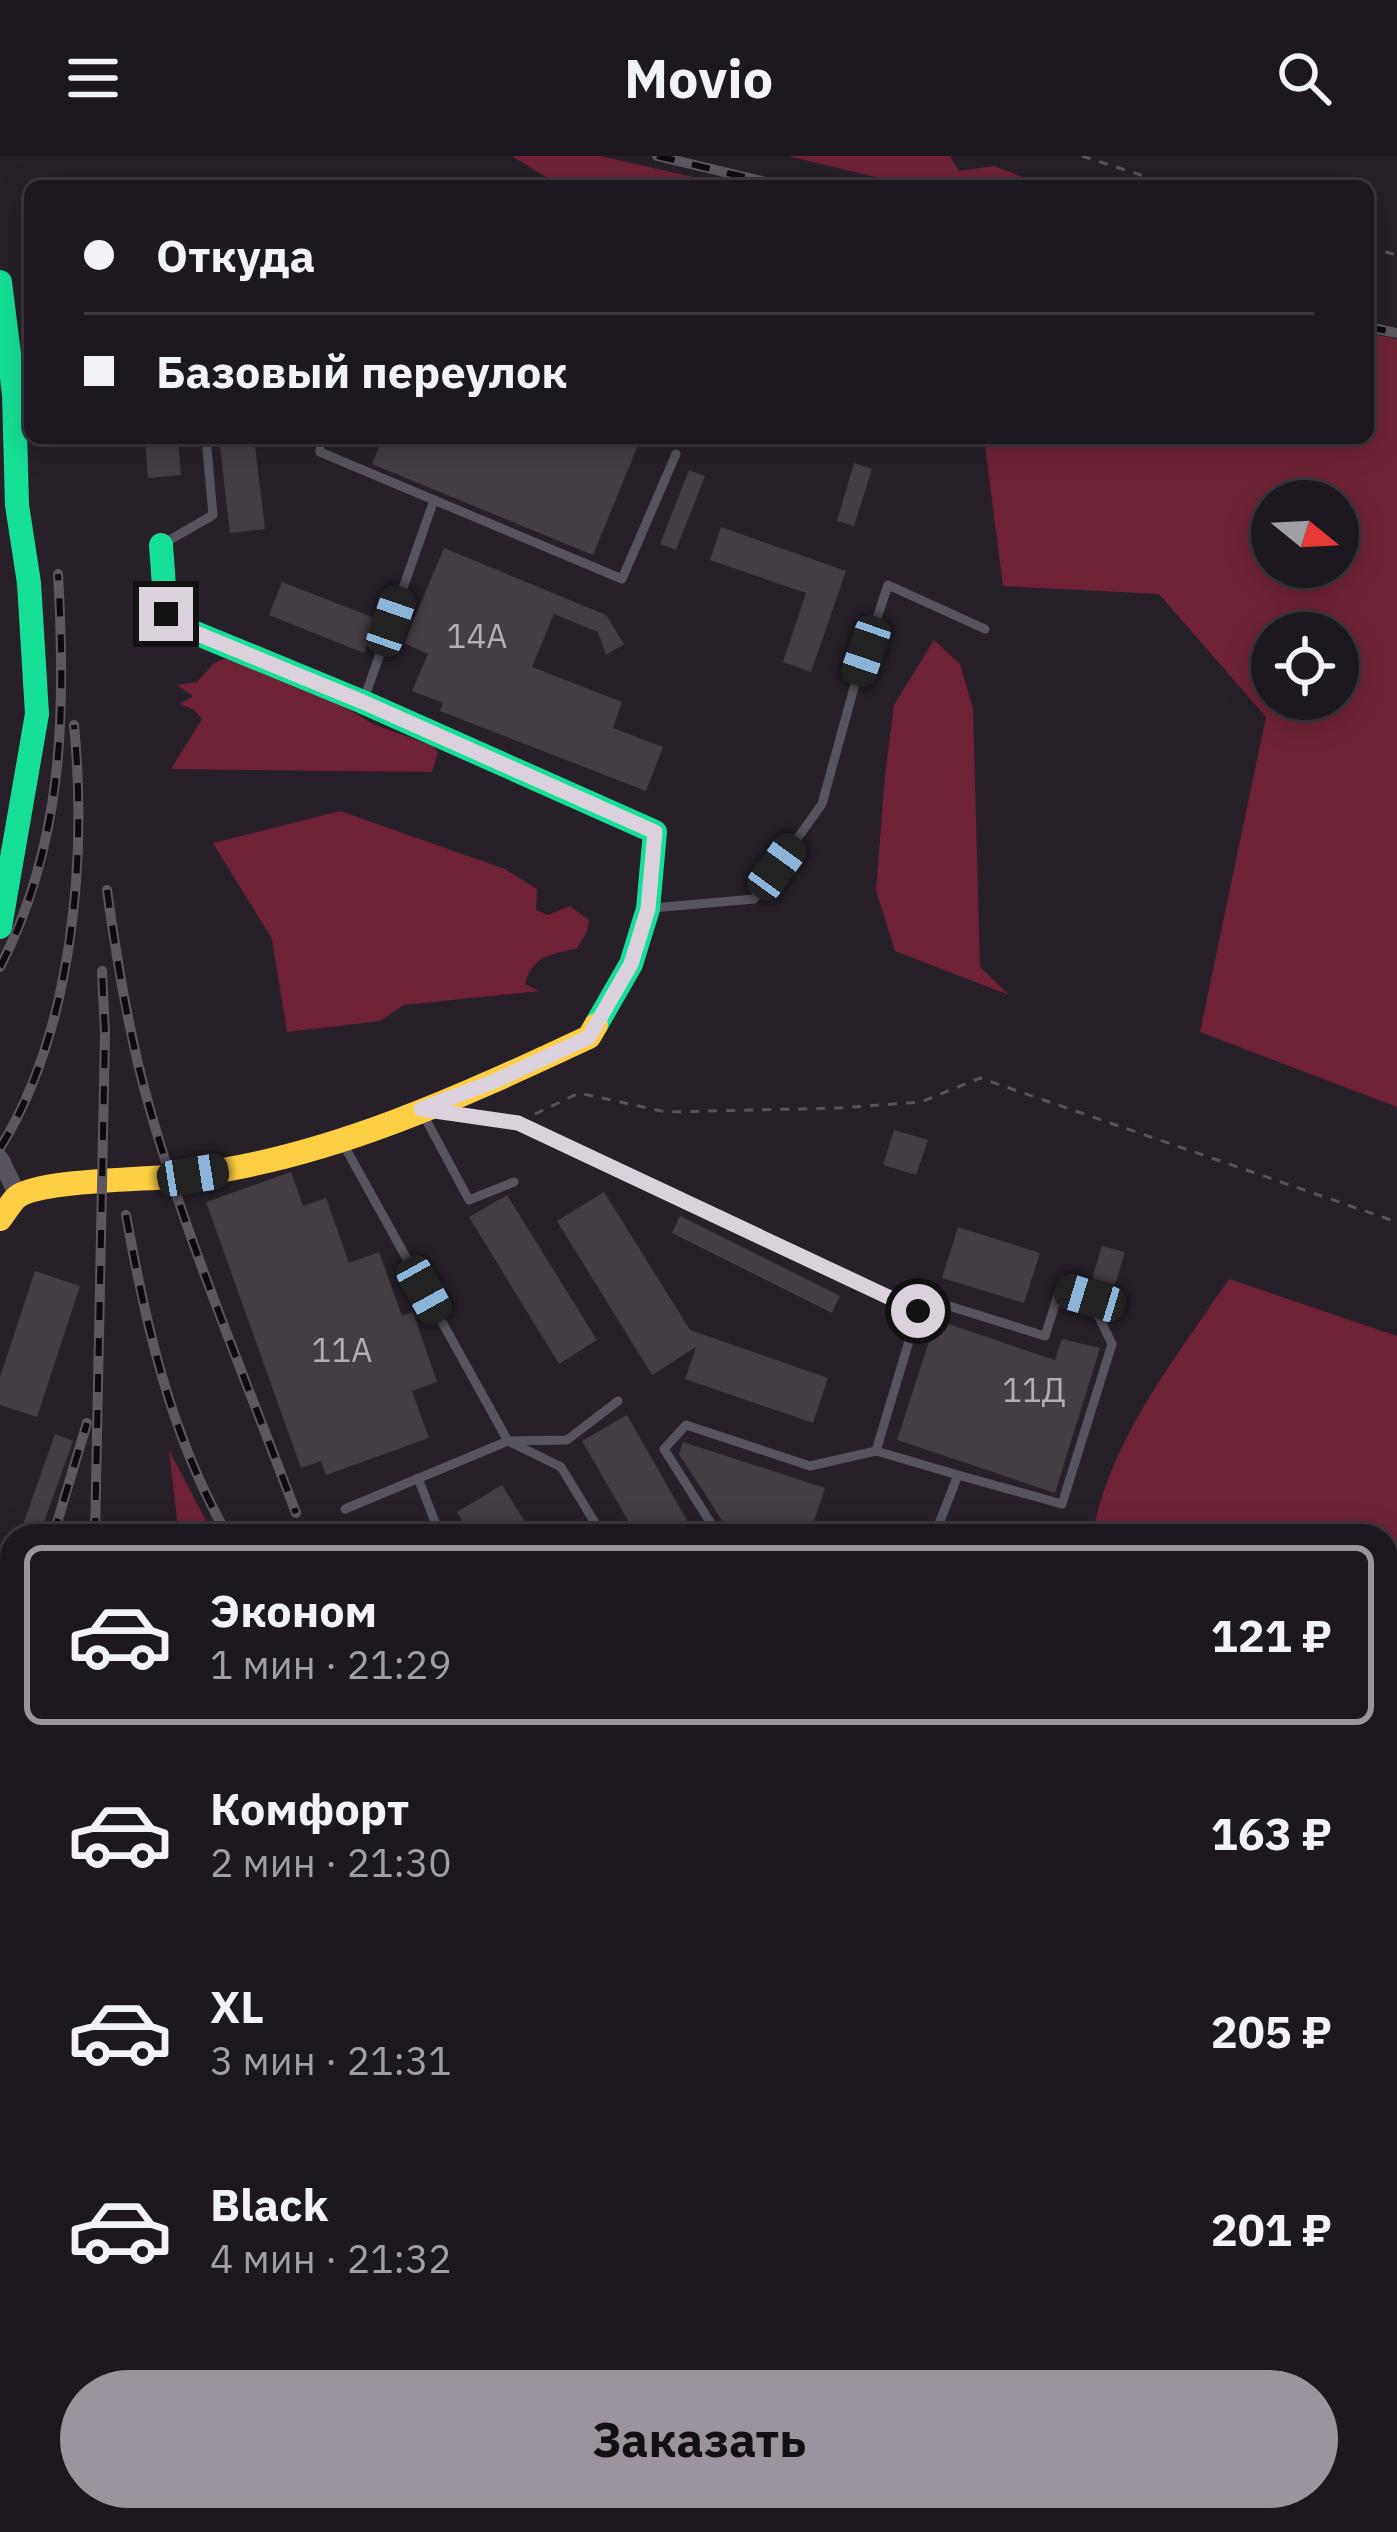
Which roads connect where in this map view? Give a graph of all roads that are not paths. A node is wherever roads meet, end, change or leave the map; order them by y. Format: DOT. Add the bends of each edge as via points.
graph roads {
  1 [pos="0,282"];
  2 [pos="207,444"];
  3 [pos="320,444"];
  4 [pos="676,454"];
  5 [pos="434,500"];
  6 [pos="161,544"];
  7 [pos="985,629"];
  8 [pos="363,702"];
  9 [pos="648,909"];
  10 [pos="0,926"];
  11 [pos="421,1109"];
  12 [pos="341,1140"];
  13 [pos="0,1159"];
  14 [pos="514,1181"];
  15 [pos="18,1196"];
  16 [pos="0,1219"];
  17 [pos="918,1311"];
  18 [pos="618,1401"];
  19 [pos="508,1441"];
  20 [pos="876,1451"];
  21 [pos="958,1474"];
  22 [pos="418,1478"];
  23 [pos="345,1509"];
  24 [pos="434,1524"];
  25 [pos="596,1524"];
  26 [pos="711,1524"];
  27 [pos="939,1524"];
  1 -- 10 [label="street" via="37,713"];
  2 -- 6 [label="lane" via="213,515"];
  3 -- 5 [label="lane" via="320,452"];
  4 -- 5 [label="lane" via="622,578"];
  5 -- 8 [label="lane"];
  6 -- 8 [label="street" via="172,621"];
  7 -- 9 [label="lane" via="888,585 822,804 754,898"];
  8 -- 9 [label="street" via="655,832"];
  9 -- 11 [label="street" via="631,964 589,1037"];
  11 -- 12 [label="street"];
  11 -- 14 [label="lane" via="469,1200"];
  11 -- 17 [label="lane" via="518,1123"];
  12 -- 15 [label="street" via="224,1170"];
  12 -- 19 [label="lane"];
  13 -- 15 [label="street"];
  15 -- 16 [label="street"];
  17 -- 20 [label="lane"];
  17 -- 21 [label="lane" via="934,1301 1045,1336 1060,1289 1090,1298 1112,1344 1062,1504"];
  18 -- 19 [label="lane" via="567,1440"];
  19 -- 22 [label="lane"];
  19 -- 25 [label="lane" via="561,1467"];
  20 -- 21 [label="lane"];
  20 -- 26 [label="lane" via="810,1466 686,1425 664,1450"];
  21 -- 27 [label="lane"];
  22 -- 23 [label="lane"];
  22 -- 24 [label="lane"];
}
